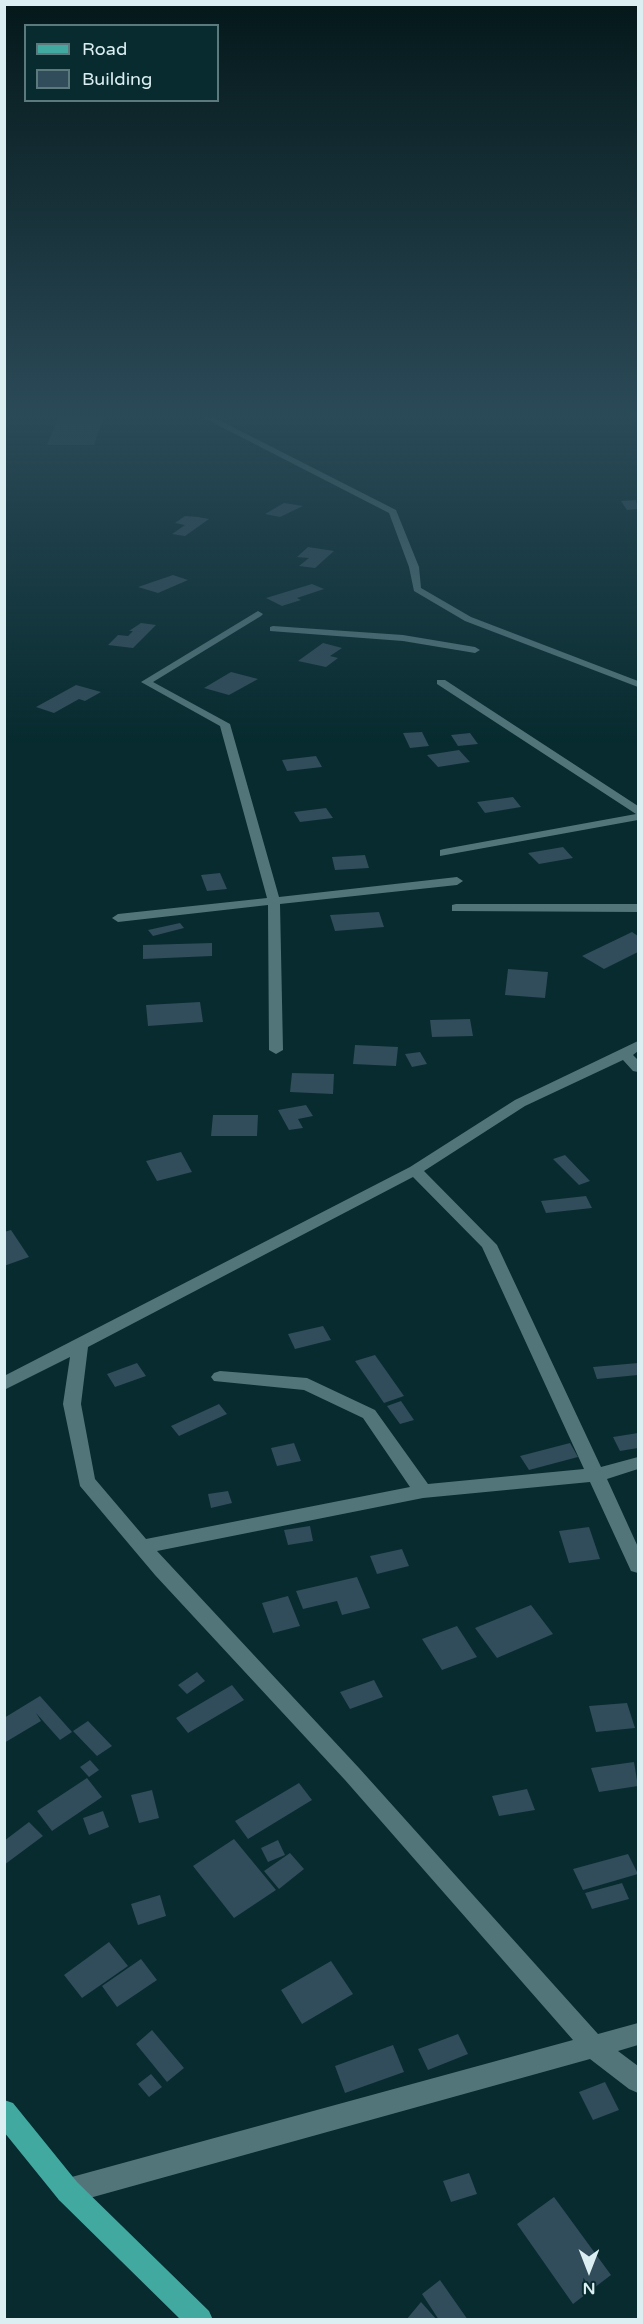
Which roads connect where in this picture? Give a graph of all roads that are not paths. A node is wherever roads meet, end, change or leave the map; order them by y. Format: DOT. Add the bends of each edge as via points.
graph roads {
  1 [pos="398,526"];
  2 [pos="258,614"];
  3 [pos="273,629"];
  4 [pos="476,650"];
  5 [pos="441,682"];
  6 [pos="639,684"];
  7 [pos="639,811"];
  8 [pos="639,817"];
  9 [pos="444,853"];
  10 [pos="457,881"];
  11 [pos="274,900"];
  12 [pos="456,908"];
  13 [pos="639,908"];
  14 [pos="118,918"];
  15 [pos="639,1045"];
  16 [pos="276,1050"];
  17 [pos="625,1054"];
  18 [pos="639,1068"];
  19 [pos="415,1170"];
  20 [pos="80,1345"];
  21 [pos="220,1377"];
  22 [pos="4,1384"];
  23 [pos="639,1463"];
  24 [pos="597,1475"];
  25 [pos="423,1491"];
  26 [pos="142,1547"];
  27 [pos="639,1566"];
  28 [pos="639,2034"];
  29 [pos="593,2046"];
  30 [pos="639,2081"];
  31 [pos="4,2112"];
  32 [pos="68,2191"];
  33 [pos="200,2319"];
  1 -- 6 [label="street" via="414,567 417,589 468,619"];
  2 -- 11 [label="street" via="146,682 225,724"];
  3 -- 4 [label="street" via="403,638"];
  5 -- 7 [label="street"];
  8 -- 9 [label="street"];
  10 -- 11 [label="street"];
  11 -- 14 [label="street"];
  11 -- 16 [label="street"];
  12 -- 13 [label="street"];
  15 -- 17 [label="street"];
  17 -- 18 [label="street"];
  17 -- 19 [label="street" via="520,1103"];
  19 -- 20 [label="street"];
  19 -- 24 [label="street" via="489,1245"];
  20 -- 22 [label="street"];
  20 -- 26 [label="street" via="72,1404 86,1481"];
  21 -- 25 [label="street" via="307,1383 369,1414"];
  23 -- 24 [label="street"];
  24 -- 25 [label="street"];
  24 -- 27 [label="street"];
  25 -- 26 [label="street"];
  26 -- 29 [label="street" via="352,1774"];
  28 -- 29 [label="street"];
  29 -- 30 [label="street"];
  29 -- 32 [label="street"];
  31 -- 32 [label="main road"];
  32 -- 33 [label="main road"];
}
